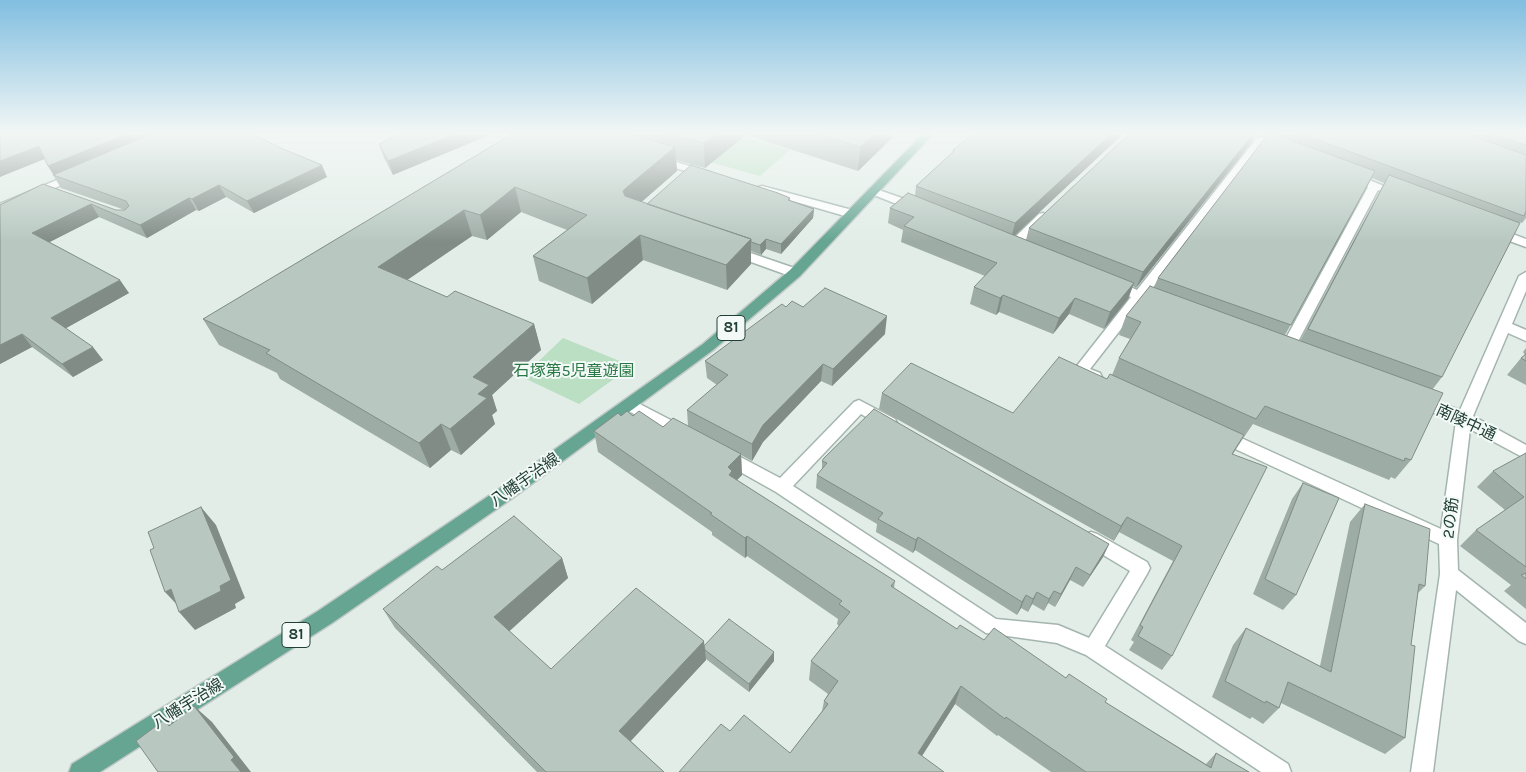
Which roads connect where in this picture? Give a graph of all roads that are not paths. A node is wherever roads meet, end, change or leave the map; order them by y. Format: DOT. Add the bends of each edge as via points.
graph roads {
  1 [pos="88,170"];
  2 [pos="687,170"];
  3 [pos="692,170"];
  4 [pos="894,170"];
  5 [pos="1238,170"];
  6 [pos="1340,171"];
  7 [pos="716,176"];
  8 [pos="675,181"];
  9 [pos="1375,185"];
  10 [pos="752,186"];
  11 [pos="45,188"];
  12 [pos="874,191"];
  13 [pos="62,194"];
  14 [pos="1410,199"];
  15 [pos="1055,206"];
  16 [pos="0,208"];
  17 [pos="927,211"];
  18 [pos="852,214"];
  19 [pos="1482,226"];
  20 [pos="1526,243"];
  21 [pos="724,248"];
  22 [pos="1032,252"];
  23 [pos="795,273"];
  24 [pos="1526,276"];
  25 [pos="1094,278"];
  26 [pos="1139,296"];
  27 [pos="1176,310"];
  28 [pos="1504,326"];
  29 [pos="1526,336"];
  30 [pos="1303,358"];
  31 [pos="1108,383"];
  32 [pos="1402,395"];
  33 [pos="630,405"];
  34 [pos="1464,418"];
  35 [pos="1206,429"];
  36 [pos="902,430"];
  37 [pos="1526,453"];
  38 [pos="782,487"];
  39 [pos="1072,529"];
  40 [pos="1448,540"];
  41 [pos="1448,574"];
  42 [pos="1526,636"];
  43 [pos="1094,649"];
  44 [pos="104,766"];
  45 [pos="80,772"];
  46 [pos="1280,772"];
  47 [pos="1422,772"];
  1 -- 11 [label="street"];
  2 -- 8 [label="street"];
  3 -- 7 [label="street"];
  4 -- 12 [label="main road, 八幡宇治線 / 81"];
  5 -- 26 [label="street"];
  6 -- 9 [label="street"];
  9 -- 14 [label="street"];
  9 -- 30 [label="street" via="1281,350"];
  10 -- 18 [label="street"];
  11 -- 13 [label="street"];
  11 -- 16 [label="street"];
  12 -- 17 [label="street"];
  12 -- 18 [label="main road, 八幡宇治線 / 81"];
  15 -- 22 [label="street" via="1009,243"];
  18 -- 23 [label="main road, 八幡宇治線 / 81"];
  19 -- 20 [label="street"];
  21 -- 23 [label="street"];
  23 -- 33 [label="main road, 八幡宇治線 / 81" via="708,347"];
  24 -- 28 [label="street, 2の筋"];
  25 -- 26 [label="street"];
  26 -- 27 [label="street"];
  26 -- 31 [label="street" via="1080,371"];
  28 -- 29 [label="street"];
  28 -- 34 [label="street, 2の筋"];
  32 -- 34 [label="street, 南陵中通"];
  33 -- 38 [label="street"];
  33 -- 44 [label="main road, 八幡宇治線 / 81" via="508,492"];
  34 -- 37 [label="street, 南陵中通"];
  34 -- 40 [label="street, 2の筋"];
  35 -- 40 [label="street"];
  36 -- 38 [label="street" via="860,406"];
  38 -- 43 [label="street" via="993,627 1058,634"];
  39 -- 43 [label="street" via="1141,568"];
  40 -- 41 [label="street, 2の筋"];
  41 -- 42 [label="street"];
  41 -- 47 [label="street, 2の筋"];
  43 -- 46 [label="street"];
  44 -- 45 [label="main road, 八幡宇治線 / 81"];
}
